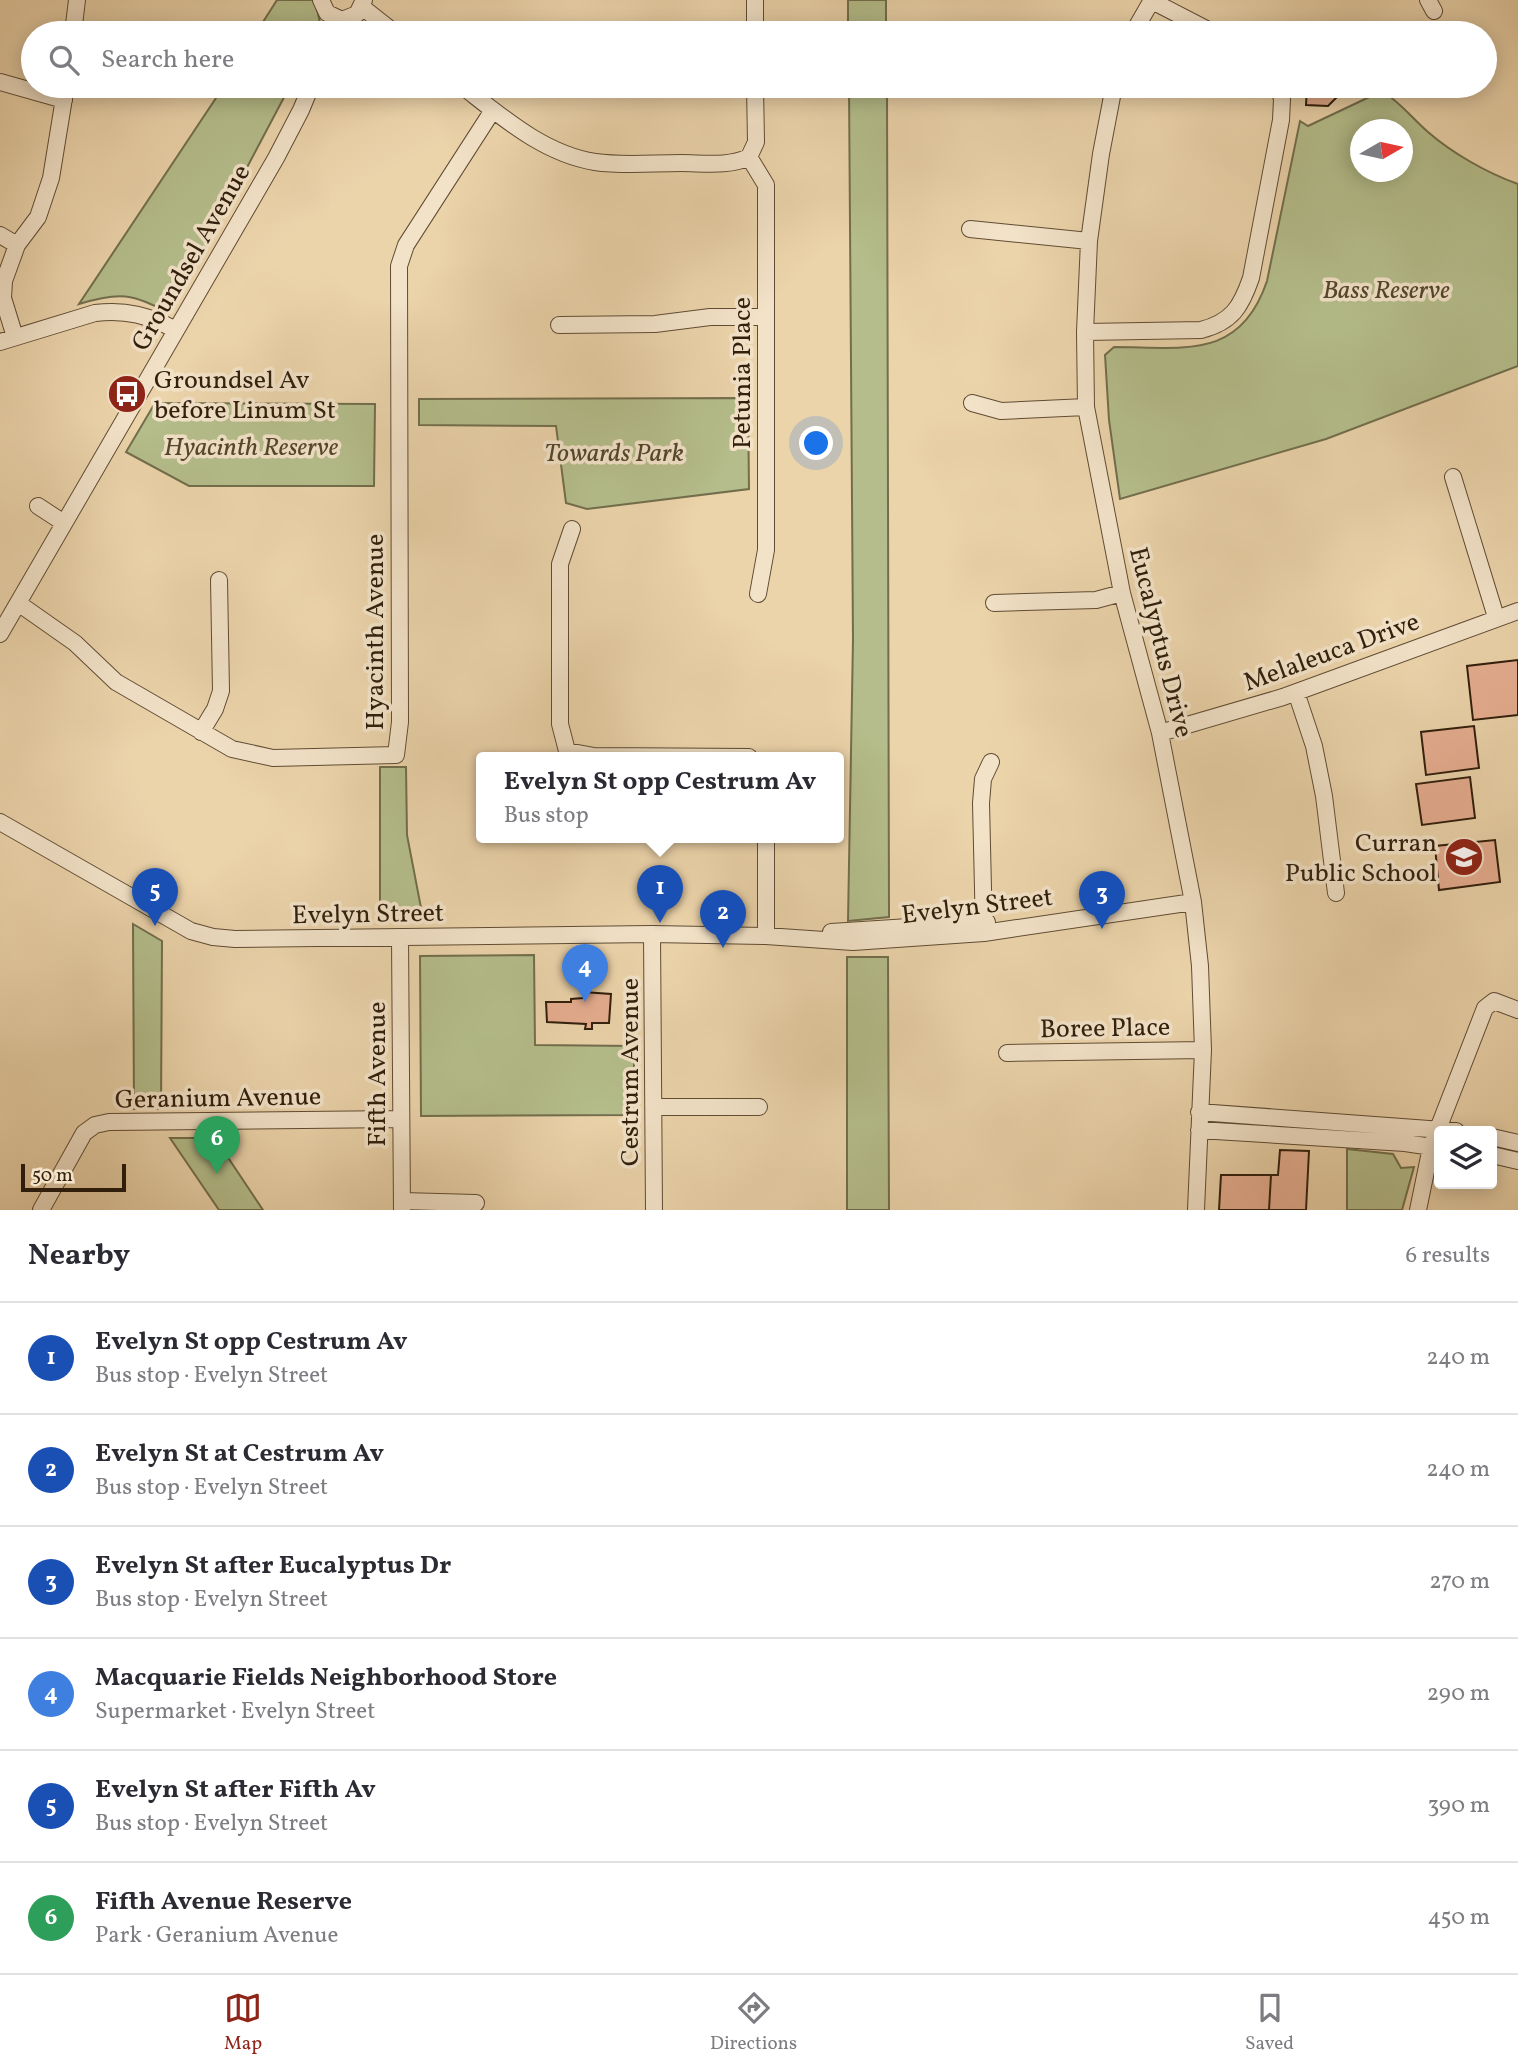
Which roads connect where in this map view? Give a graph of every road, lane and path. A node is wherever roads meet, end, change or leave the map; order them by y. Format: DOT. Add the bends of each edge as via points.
graph roads {
  1 [pos="77,0"];
  2 [pos="321,0"];
  3 [pos="755,0"];
  4 [pos="1152,0"];
  5 [pos="363,4"];
  6 [pos="74,21"];
  7 [pos="330,21"];
  8 [pos="345,21"];
  9 [pos="382,21"];
  10 [pos="755,21"];
  11 [pos="1140,21"];
  12 [pos="1191,21"];
  13 [pos="0,82"];
  14 [pos="21,86"];
  15 [pos="64,98"];
  16 [pos="306,98"];
  17 [pos="478,98"];
  18 [pos="755,98"];
  19 [pos="1112,98"];
  20 [pos="1282,98"];
  21 [pos="493,110"];
  22 [pos="749,157"];
  23 [pos="971,229"];
  24 [pos="0,235"];
  25 [pos="1090,241"];
  26 [pos="17,245"];
  27 [pos="765,317"];
  28 [pos="559,325"];
  29 [pos="176,330"];
  30 [pos="1085,332"];
  31 [pos="8,339"];
  32 [pos="972,403"];
  33 [pos="1086,407"];
  34 [pos="1452,477"];
  35 [pos="38,506"];
  36 [pos="64,523"];
  37 [pos="572,529"];
  38 [pos="219,580"];
  39 [pos="1122,593"];
  40 [pos="758,594"];
  41 [pos="18,603"];
  42 [pos="994,603"];
  43 [pos="1518,611"];
  44 [pos="1496,617"];
  45 [pos="0,634"];
  46 [pos="1296,692"];
  47 [pos="201,732"];
  48 [pos="1160,733"];
  49 [pos="572,752"];
  50 [pos="991,762"];
  51 [pos="0,822"];
  52 [pos="766,843"];
  53 [pos="1336,892"];
  54 [pos="1192,896"];
  55 [pos="984,928"];
  56 [pos="652,934"];
  57 [pos="766,936"];
  58 [pos="400,937"];
  59 [pos="1518,1010"];
  60 [pos="1203,1050"];
  61 [pos="1007,1053"];
  62 [pos="654,1107"];
  63 [pos="759,1107"];
  64 [pos="1199,1112"];
  65 [pos="401,1119"];
  66 [pos="1439,1126"];
  67 [pos="1434,1129"];
  68 [pos="1199,1130"];
  69 [pos="1497,1138"];
  70 [pos="1518,1143"];
  71 [pos="1434,1147"];
  72 [pos="1434,1151"];
  73 [pos="1497,1156"];
  74 [pos="1518,1160"];
  75 [pos="476,1203"];
  76 [pos="402,1205"];
  77 [pos="41,1210"];
  78 [pos="654,1210"];
  79 [pos="1196,1210"];
  80 [pos="1418,1210"];
  1 -- 6 [label="street"];
  2 -- 7 [label="street"];
  3 -- 10 [label="street"];
  4 -- 11 [label="street"];
  4 -- 12 [label="street"];
  5 -- 8 [label="street"];
  5 -- 9 [label="street"];
  13 -- 14 [label="street"];
  15 -- 26 [label="street" via="51,178 38,217"];
  16 -- 29 [label="street, Groundsel Avenue"];
  17 -- 21 [label="street"];
  18 -- 22 [label="street" via="755,142"];
  19 -- 25 [label="street, Eucalyptus Drive"];
  20 -- 30 [label="street" via="1251,278 1243,301 1230,317 1201,330"];
  21 -- 22 [label="street" via="551,148 595,162 731,163"];
  21 -- 47 [label="street, Hyacinth Avenue" via="405,245 398,266 400,722 396,755 273,758 232,750"];
  22 -- 27 [label="street, Petunia Place" via="766,185"];
  23 -- 25 [label="street"];
  24 -- 26 [label="street"];
  25 -- 30 [label="street, Eucalyptus Drive"];
  26 -- 31 [label="street" via="3,298"];
  27 -- 28 [label="street"];
  27 -- 40 [label="street, Petunia Place" via="766,550"];
  29 -- 31 [label="street" via="139,313 110,311"];
  29 -- 36 [label="street, Groundsel Avenue"];
  30 -- 33 [label="street, Eucalyptus Drive"];
  32 -- 33 [label="street" via="1002,411"];
  33 -- 39 [label="street, Eucalyptus Drive"];
  34 -- 44 [label="street"];
  35 -- 36 [label="street"];
  36 -- 41 [label="street, Groundsel Avenue"];
  37 -- 49 [label="street" via="560,564 560,724 567,751"];
  38 -- 47 [label="street" via="221,691"];
  39 -- 42 [label="street" via="1096,600"];
  39 -- 48 [label="street, Eucalyptus Drive"];
  41 -- 45 [label="street, Groundsel Avenue"];
  41 -- 47 [label="street, Hyacinth Avenue" via="75,643 116,682"];
  43 -- 44 [label="street, Melaleuca Drive"];
  44 -- 46 [label="street, Melaleuca Drive"];
  46 -- 48 [label="street, Melaleuca Drive"];
  46 -- 53 [label="street" via="1314,746"];
  48 -- 54 [label="street, Eucalyptus Drive"];
  50 -- 55 [label="street" via="983,779 981,803"];
  51 -- 58 [label="street, Evelyn Street" via="191,931 235,939"];
  52 -- 57 [label="street"];
  54 -- 55 [label="street, Evelyn Street"];
  54 -- 60 [label="street, Eucalyptus Drive"];
  55 -- 57 [label="street, Evelyn Street"];
  56 -- 57 [label="street, Evelyn Street"];
  56 -- 58 [label="street, Evelyn Street"];
  56 -- 62 [label="street, Cestrum Avenue"];
  58 -- 65 [label="street, Fifth Avenue"];
  59 -- 66 [label="street" via="1494,1001 1485,1008"];
  60 -- 61 [label="street, Boree Place"];
  60 -- 64 [label="street, Eucalyptus Drive"];
  62 -- 63 [label="street"];
  62 -- 78 [label="street, Cestrum Avenue"];
  64 -- 67 [label="street"];
  64 -- 68 [label="street, Eucalyptus Drive"];
  65 -- 76 [label="street, Fifth Avenue"];
  65 -- 77 [label="street, Geranium Avenue" via="95,1125 84,1133"];
  68 -- 71 [label="street"];
  68 -- 79 [label="street, Eucalyptus Drive"];
  69 -- 70 [label="street"];
  72 -- 80 [label="street"];
  73 -- 74 [label="street"];
  75 -- 76 [label="street"];
}
